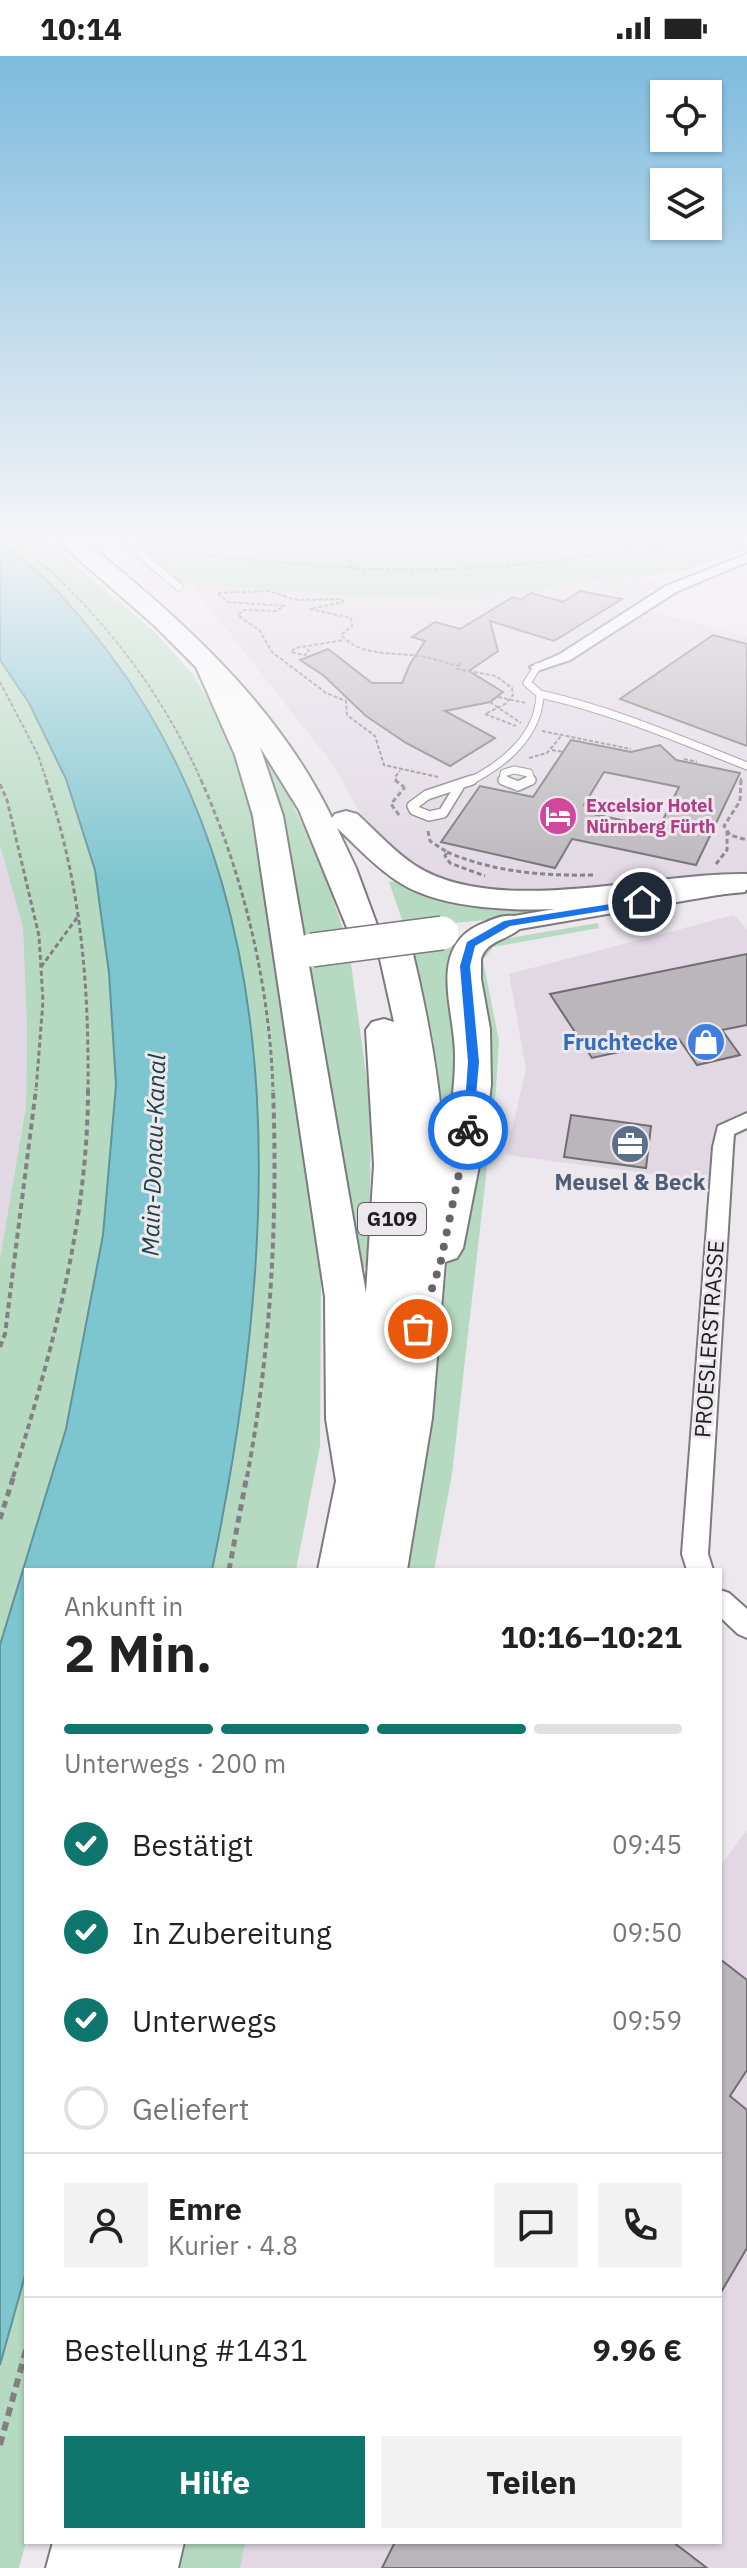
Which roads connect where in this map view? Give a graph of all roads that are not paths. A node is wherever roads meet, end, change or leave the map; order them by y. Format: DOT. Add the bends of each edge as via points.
graph roads {
  1 [pos="202,653"];
  2 [pos="213,653"];
  3 [pos="571,653"];
  4 [pos="206,660"];
  5 [pos="537,667"];
  6 [pos="540,694"];
  7 [pos="491,766"];
  8 [pos="747,766"];
  9 [pos="505,772"];
  10 [pos="459,787"];
  11 [pos="346,820"];
  12 [pos="746,883"];
  13 [pos="508,924"];
  14 [pos="379,942"];
  15 [pos="300,951"];
  16 [pos="747,1120"];
  17 [pos="418,1329"];
  18 [pos="360,1484"];
  19 [pos="342,1568"];
  20 [pos="383,1568"];
  21 [pos="699,1568"];
  22 [pos="722,1603"];
  23 [pos="747,1626"];
  24 [pos="88,2544"];
  25 [pos="148,2544"];
  26 [pos="82,2568"];
  27 [pos="142,2568"];
  1 -- 4 [label="highway, G109"];
  2 -- 11 [label="highway, G109" via="275,711"];
  3 -- 5 [label="street"];
  4 -- 14 [label="highway, G109" via="261,723 300,783"];
  4 -- 15 [label="highway" via="259,774"];
  5 -- 6 [label="lane" via="527,683"];
  6 -- 7 [label="lane" via="532,729"];
  6 -- 8 [label="lane" via="635,721"];
  7 -- 9 [label="lane"];
  7 -- 10 [label="lane"];
  10 -- 10 [label="lane" via="422,797 412,806 416,812 438,815"];
  11 -- 12 [label="highway" via="403,872 467,896 545,900"];
  11 -- 14 [label="highway, G109" via="374,886"];
  12 -- 13 [label="main road"];
  13 -- 15 [label="highway, bridge"];
  13 -- 17 [label="highway" via="475,941 466,953 474,1062 469,1123 440,1265"];
  14 -- 17 [label="highway, G109" via="414,1035 423,1121"];
  14 -- 18 [label="highway, G109" via="393,1209 386,1306"];
  15 -- 18 [label="highway" via="346,1297 348,1419"];
  16 -- 21 [label="street, PROESLERSTRASSE" via="725,1131 723,1147 695,1554"];
  17 -- 20 [label="highway, G109"];
  18 -- 19 [label="highway, G109"];
  22 -- 23 [label="street"];
  24 -- 26 [label="highway"];
  25 -- 27 [label="highway"];
}
